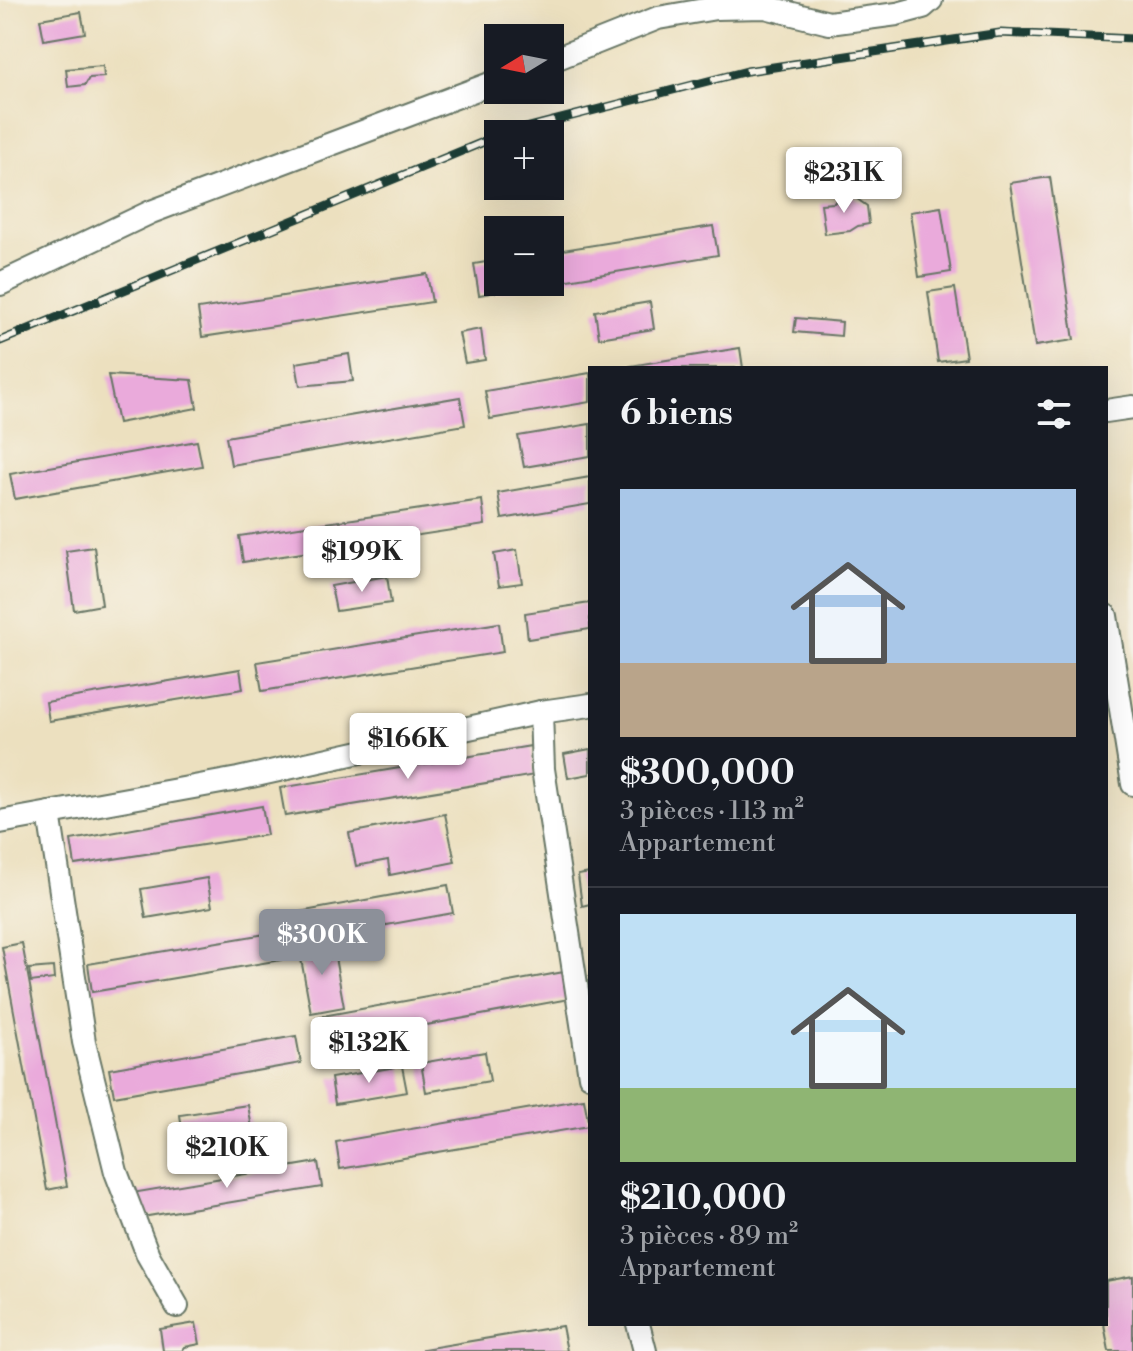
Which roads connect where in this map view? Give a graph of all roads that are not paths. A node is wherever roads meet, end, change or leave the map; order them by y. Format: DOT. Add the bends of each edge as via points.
graph roads {
  1 [pos="931,0"];
  2 [pos="564,55"];
  3 [pos="484,86"];
  4 [pos="0,284"];
  5 [pos="1133,407"];
  6 [pos="1108,411"];
  7 [pos="1108,628"];
  8 [pos="588,705"];
  9 [pos="541,712"];
  10 [pos="1133,784"];
  11 [pos="49,813"];
  12 [pos="0,822"];
  13 [pos="588,1063"];
  14 [pos="177,1306"];
  15 [pos="639,1326"];
  16 [pos="645,1351"];
  1 -- 2 [label="street" via="897,14 829,23 765,7 716,8 658,18"];
  3 -- 4 [label="street" via="151,212"];
  5 -- 6 [label="street"];
  7 -- 10 [label="street"];
  8 -- 9 [label="street"];
  9 -- 11 [label="street" via="238,779"];
  9 -- 13 [label="street" via="543,769"];
  11 -- 12 [label="street"];
  11 -- 14 [label="street" via="84,1042 116,1172 148,1255"];
  15 -- 16 [label="street"];
}
